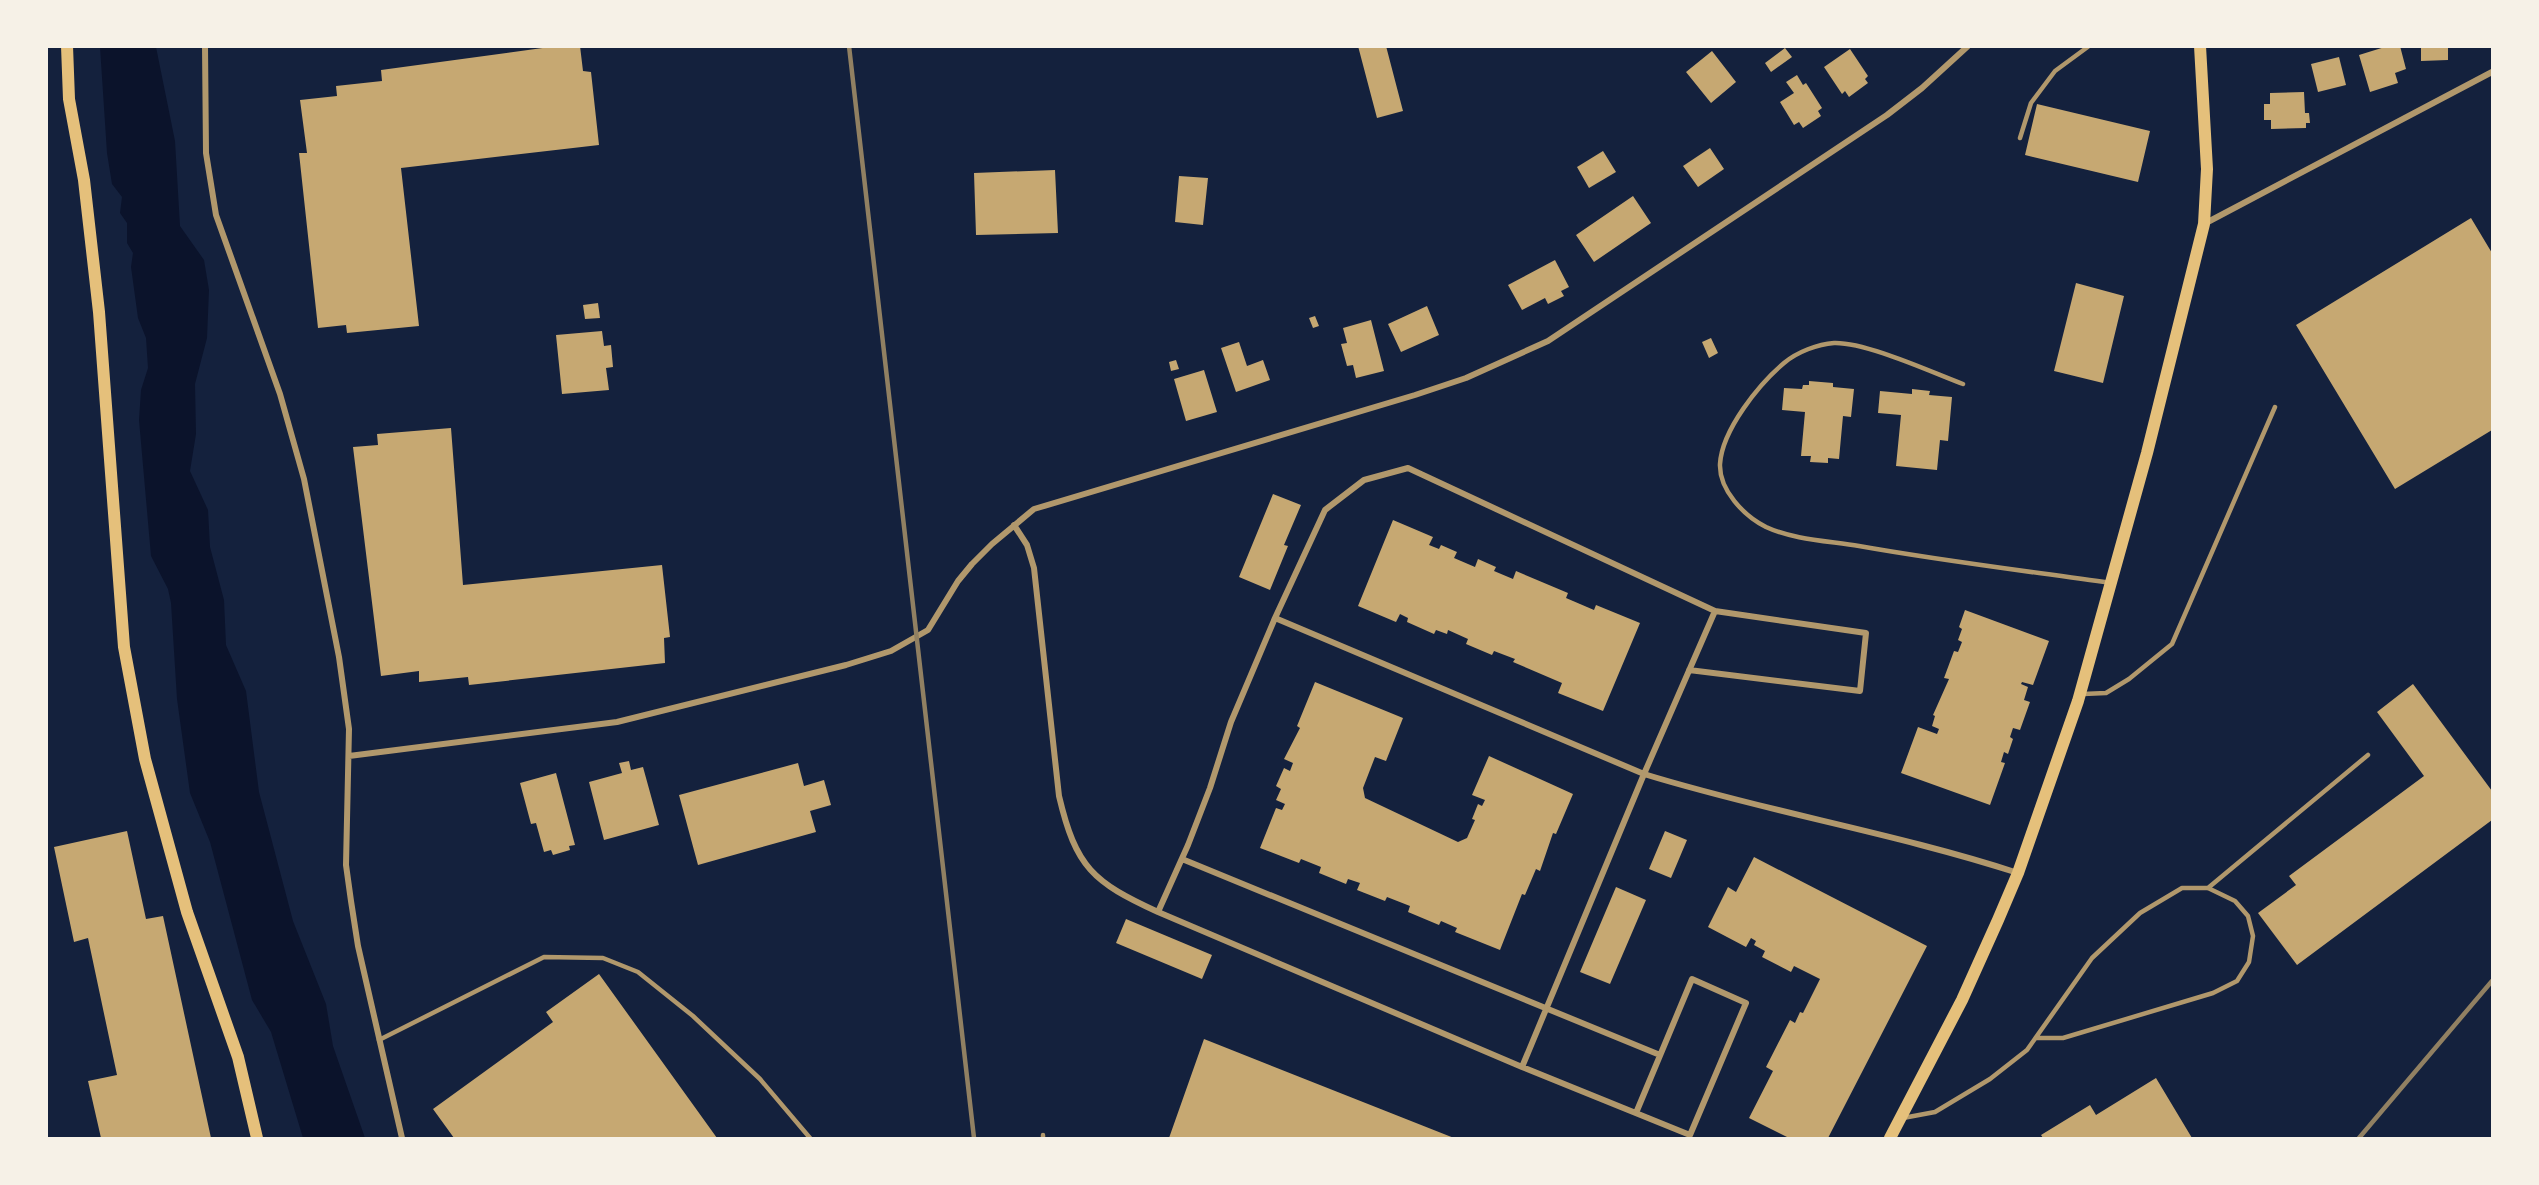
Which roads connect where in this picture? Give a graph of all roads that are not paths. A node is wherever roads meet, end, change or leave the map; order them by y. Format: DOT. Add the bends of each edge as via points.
graph roads {
  1 [pos="67,46"];
  2 [pos="205,46"];
  3 [pos="1968,46"];
  4 [pos="2089,46"];
  5 [pos="2200,46"];
  6 [pos="2493,72"];
  7 [pos="2020,138"];
  8 [pos="2204,224"];
  9 [pos="1963,384"];
  10 [pos="2275,407"];
  11 [pos="1014,525"];
  12 [pos="2111,583"];
  13 [pos="1715,611"];
  14 [pos="1275,618"];
  15 [pos="1689,670"];
  16 [pos="2080,694"];
  17 [pos="2368,755"];
  18 [pos="349,756"];
  19 [pos="1644,774"];
  20 [pos="1182,859"];
  21 [pos="2018,873"];
  22 [pos="2208,888"];
  23 [pos="1158,912"];
  24 [pos="1545,1010"];
  25 [pos="2037,1038"];
  26 [pos="379,1040"];
  27 [pos="1660,1055"];
  28 [pos="1522,1067"];
  29 [pos="1636,1113"];
  30 [pos="1901,1119"];
  31 [pos="257,1138"];
  32 [pos="402,1138"];
  33 [pos="810,1138"];
  34 [pos="1890,1138"];
  1 -- 31 [label="main road" via="69,99 84,180 99,312 126,658 145,759 187,912 238,1057"];
  2 -- 18 [label="street" via="207,153 216,215 280,394 304,479 345,693"];
  3 -- 11 [label="street" via="1887,115 1548,341 1466,378 1415,395 1048,503"];
  4 -- 7 [label="lane" via="2055,71 2031,103"];
  5 -- 8 [label="main road" via="2207,169"];
  6 -- 8 [label="street"];
  8 -- 12 [label="main road"];
  9 -- 12 [label="lane" via="1855,344 1833,343 1806,350 1785,362 1726,435 1720,465 1726,489 1742,510 1766,526 1794,535"];
  10 -- 16 [label="lane" via="2172,644 2106,693"];
  11 -- 18 [label="street" via="958,581 928,630 891,651 626,721"];
  11 -- 23 [label="street" via="1027,544 1034,568 1059,796 1066,825 1074,846 1102,882"];
  12 -- 16 [label="main road"];
  13 -- 14 [label="street" via="1408,468 1364,480 1325,510"];
  13 -- 15 [label="street"];
  13 -- 15 [label="street" via="1866,633 1860,691"];
  14 -- 19 [label="street"];
  14 -- 20 [label="street"];
  15 -- 19 [label="street"];
  16 -- 21 [label="main road"];
  17 -- 22 [label="lane"];
  18 -- 26 [label="street" via="346,865 358,946"];
  19 -- 21 [label="street"];
  19 -- 24 [label="street"];
  20 -- 23 [label="street"];
  20 -- 24 [label="street"];
  21 -- 30 [label="main road" via="1962,1000"];
  22 -- 25 [label="lane" via="2182,888 2140,913 2092,958"];
  22 -- 25 [label="lane" via="2235,901 2248,916 2253,936 2249,962 2237,981 2213,993 2063,1038"];
  23 -- 28 [label="street"];
  24 -- 27 [label="street"];
  24 -- 28 [label="street"];
  25 -- 30 [label="lane" via="1990,1079 1935,1113"];
  26 -- 32 [label="street"];
  26 -- 33 [label="lane" via="544,957 603,958 639,972 693,1016 760,1079"];
  27 -- 29 [label="street"];
  27 -- 29 [label="street" via="1692,979 1746,1003 1690,1135"];
  28 -- 29 [label="street"];
  30 -- 34 [label="main road"];
}
